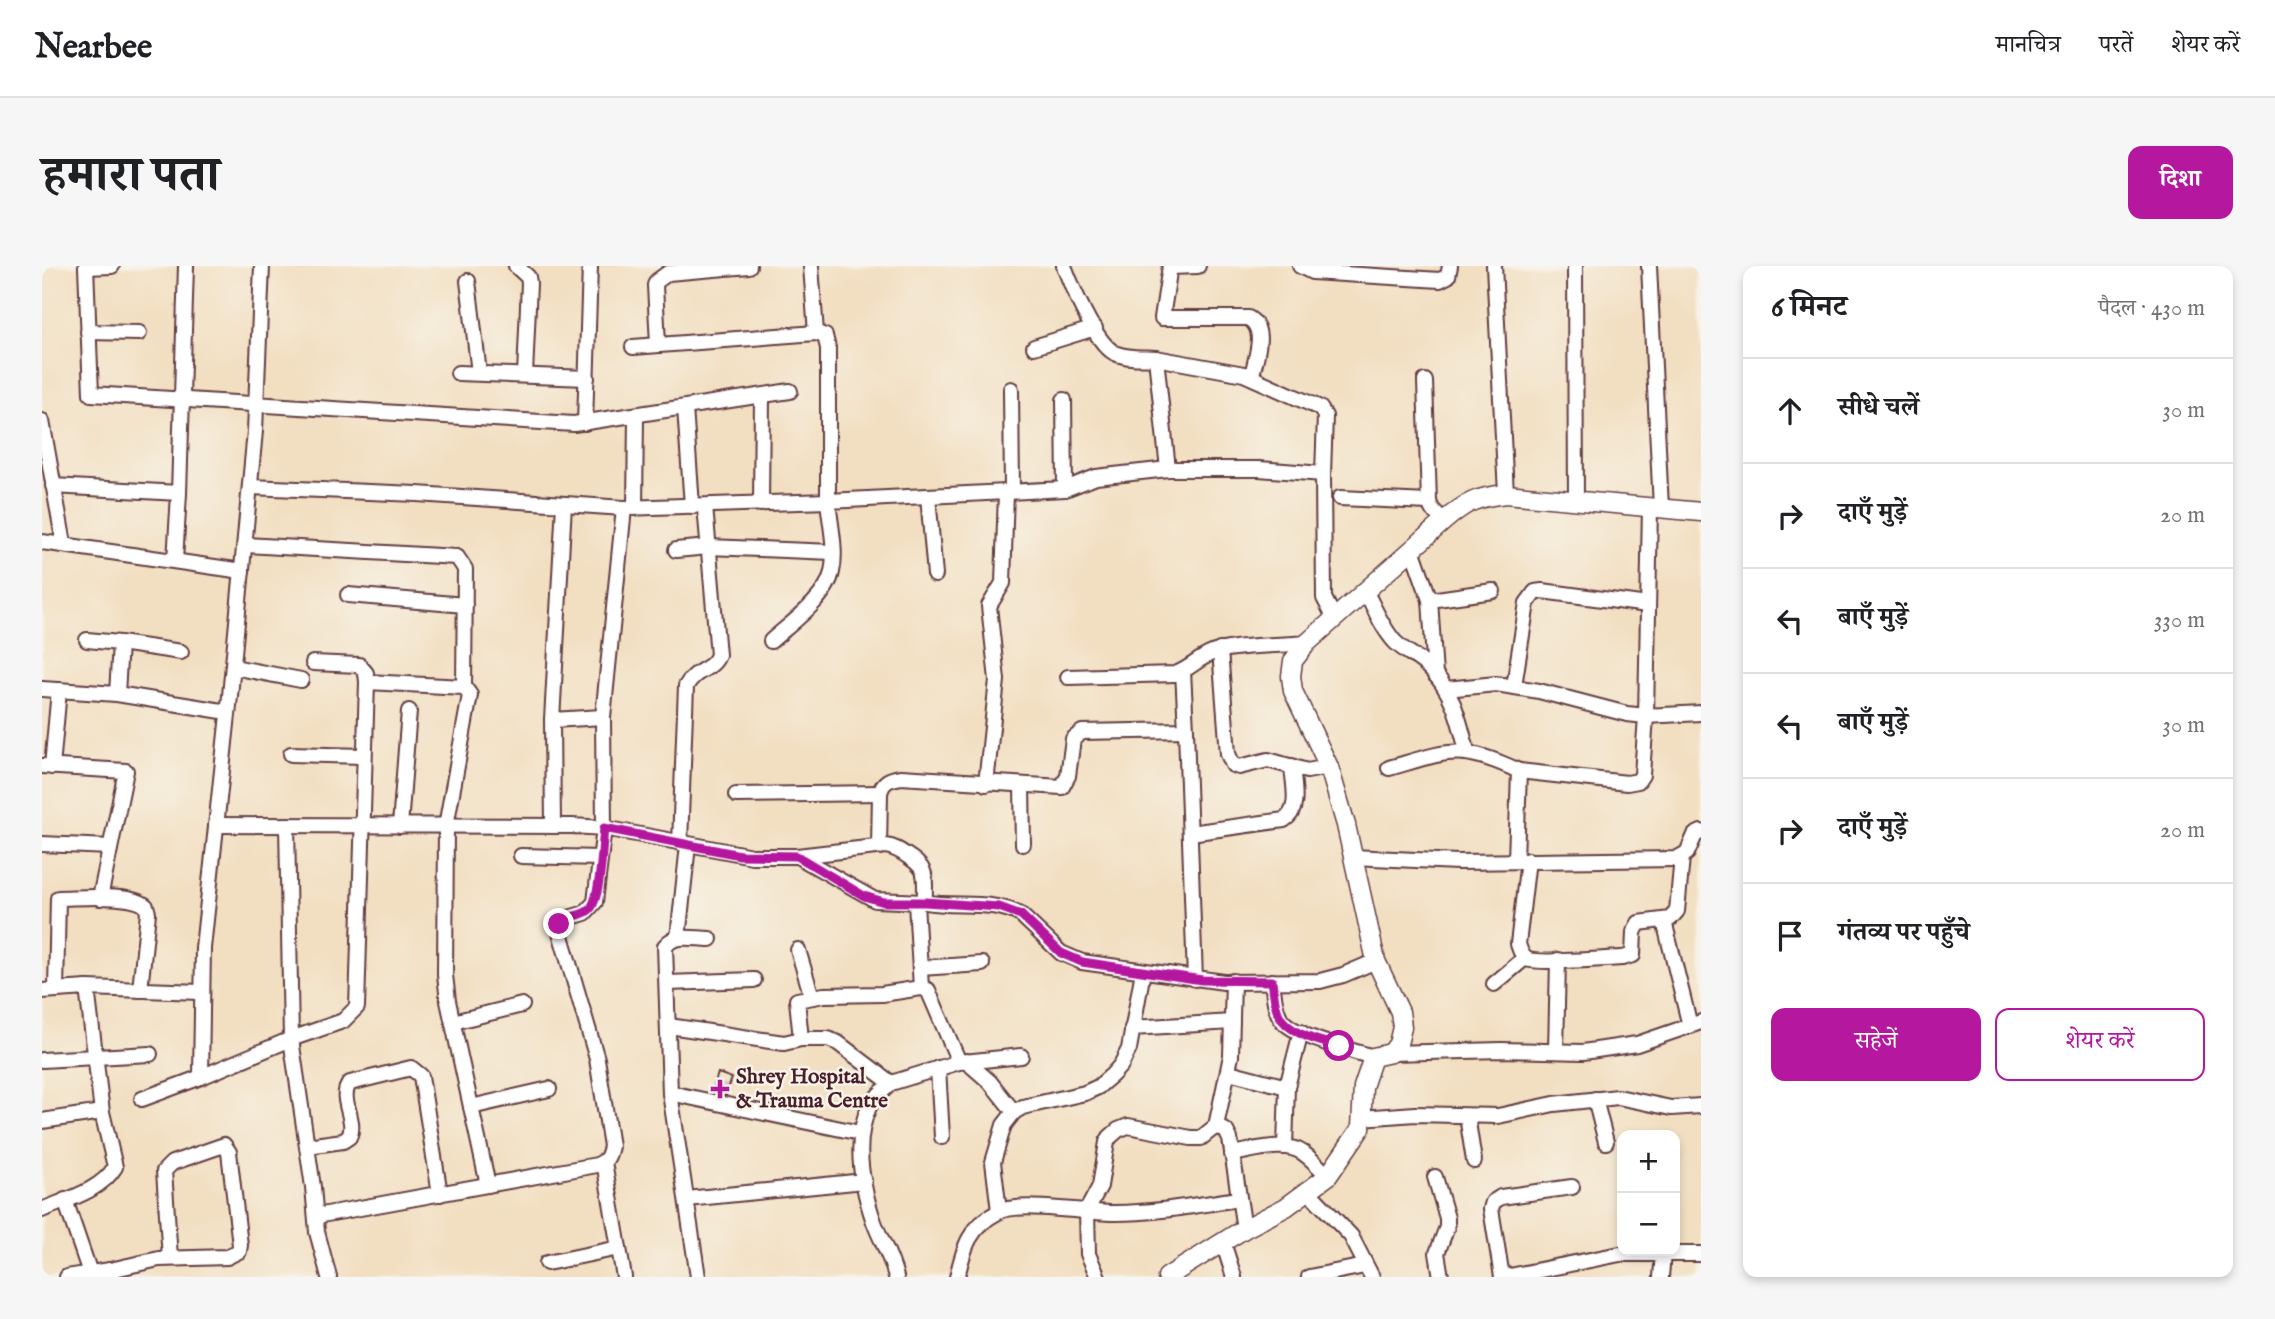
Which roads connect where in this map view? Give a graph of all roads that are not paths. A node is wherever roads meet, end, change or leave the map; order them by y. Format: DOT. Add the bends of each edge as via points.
graph roads {
  1 [pos="112,266"];
  2 [pos="186,266"];
  3 [pos="262,266"];
  4 [pos="516,266"];
  5 [pos="590,266"];
  6 [pos="749,266"];
  7 [pos="811,266"];
  8 [pos="1064,266"];
  9 [pos="1198,266"];
  10 [pos="1300,266"];
  11 [pos="1450,266"];
  12 [pos="1494,266"];
  13 [pos="1575,266"];
  14 [pos="1649,266"];
  15 [pos="86,267"];
  16 [pos="1170,267"];
  17 [pos="468,281"];
  18 [pos="1094,328"];
  19 [pos="88,332"];
  20 [pos="139,333"];
  21 [pos="816,333"];
  22 [pos="658,345"];
  23 [pos="633,347"];
  24 [pos="1034,347"];
  25 [pos="1156,358"];
  26 [pos="458,373"];
  27 [pos="479,373"];
  28 [pos="525,375"];
  29 [pos="1252,376"];
  30 [pos="587,378"];
  31 [pos="1425,381"];
  32 [pos="1012,389"];
  33 [pos="790,391"];
  34 [pos="762,397"];
  35 [pos="183,398"];
  36 [pos="1065,400"];
  37 [pos="257,403"];
  38 [pos="685,408"];
  39 [pos="636,416"];
  40 [pos="42,421"];
  41 [pos="585,424"];
  42 [pos="1168,469"];
  43 [pos="1323,474"];
  44 [pos="53,486"];
  45 [pos="250,487"];
  46 [pos="1065,489"];
  47 [pos="1009,492"];
  48 [pos="179,493"];
  49 [pos="1506,494"];
  50 [pos="928,496"];
  51 [pos="1340,498"];
  52 [pos="828,501"];
  53 [pos="1576,501"];
  54 [pos="1429,502"];
  55 [pos="564,504"];
  56 [pos="761,504"];
  57 [pos="699,506"];
  58 [pos="629,508"];
  59 [pos="1655,508"];
  60 [pos="1701,512"];
  61 [pos="1444,521"];
  62 [pos="42,542"];
  63 [pos="64,544"];
  64 [pos="244,545"];
  65 [pos="708,547"];
  66 [pos="1412,549"];
  67 [pos="676,550"];
  68 [pos="833,552"];
  69 [pos="175,561"];
  70 [pos="242,571"];
  71 [pos="935,575"];
  72 [pos="1365,590"];
  73 [pos="1493,591"];
  74 [pos="348,595"];
  75 [pos="1430,600"];
  76 [pos="465,605"];
  77 [pos="1648,606"];
  78 [pos="1334,617"];
  79 [pos="87,640"];
  80 [pos="771,641"];
  81 [pos="120,643"];
  82 [pos="1307,643"];
  83 [pos="1220,650"];
  84 [pos="181,652"];
  85 [pos="313,663"];
  86 [pos="233,667"];
  87 [pos="1183,671"];
  88 [pos="1435,675"];
  89 [pos="1068,677"];
  90 [pos="301,680"];
  91 [pos="367,682"];
  92 [pos="1514,686"];
  93 [pos="464,687"];
  94 [pos="42,689"];
  95 [pos="59,690"];
  96 [pos="1446,690"];
  97 [pos="117,694"];
  98 [pos="409,711"];
  99 [pos="228,712"];
  100 [pos="1701,713"];
  101 [pos="1646,716"];
  102 [pos="603,717"];
  103 [pos="552,720"];
  104 [pos="1186,730"];
  105 [pos="1466,751"];
  106 [pos="291,754"];
  107 [pos="363,756"];
  108 [pos="47,766"];
  109 [pos="1292,766"];
  110 [pos="1329,767"];
  111 [pos="1389,768"];
  112 [pos="1519,771"];
  113 [pos="986,783"];
  114 [pos="1022,786"];
  115 [pos="880,793"];
  116 [pos="736,795"];
  117 [pos="216,825"];
  118 [pos="286,825"];
  119 [pos="361,825"];
  120 [pos="400,826"];
  121 [pos="446,826"];
  122 [pos="553,826"];
  123 [pos="604,828"];
  124 [pos="1701,832"];
  125 [pos="1190,833"];
  126 [pos="42,844"];
  127 [pos="684,844"];
  128 [pos="1023,844"];
  129 [pos="110,847"];
  130 [pos="879,847"];
  131 [pos="521,856"];
  132 [pos="797,856"];
  133 [pos="1352,857"];
  134 [pos="1682,857"];
  135 [pos="600,858"];
  136 [pos="1522,860"];
  137 [pos="100,898"];
  138 [pos="920,902"];
  139 [pos="1664,921"];
  140 [pos="678,938"];
  141 [pos="710,939"];
  142 [pos="799,950"];
  143 [pos="1525,958"];
  144 [pos="1558,960"];
  145 [pos="1376,961"];
  146 [pos="982,964"];
  147 [pos="920,968"];
  148 [pos="1143,971"];
  149 [pos="754,979"];
  150 [pos="1195,979"];
  151 [pos="1233,981"];
  152 [pos="1272,981"];
  153 [pos="667,983"];
  154 [pos="1494,984"];
  155 [pos="88,988"];
  156 [pos="921,988"];
  157 [pos="49,990"];
  158 [pos="140,990"];
  159 [pos="201,992"];
  160 [pos="812,997"];
  161 [pos="522,1005"];
  162 [pos="453,1022"];
  163 [pos="1232,1022"];
  164 [pos="1696,1024"];
  165 [pos="669,1026"];
  166 [pos="1132,1028"];
  167 [pos="1301,1032"];
  168 [pos="290,1039"];
  169 [pos="801,1040"];
  170 [pos="1556,1051"];
  171 [pos="1391,1053"];
  172 [pos="150,1054"];
  173 [pos="1021,1056"];
  174 [pos="96,1057"];
  175 [pos="1373,1057"];
  176 [pos="42,1060"];
  177 [pos="963,1062"];
  178 [pos="938,1069"];
  179 [pos="1229,1072"];
  180 [pos="201,1077"];
  181 [pos="891,1083"];
  182 [pos="1287,1087"];
  183 [pos="549,1089"];
  184 [pos="670,1093"];
  185 [pos="142,1099"];
  186 [pos="1595,1099"];
  187 [pos="1701,1106"];
  188 [pos="471,1107"];
  189 [pos="102,1112"];
  190 [pos="1014,1112"];
  191 [pos="1467,1116"];
  192 [pos="1362,1118"];
  193 [pos="42,1121"];
  194 [pos="1216,1126"];
  195 [pos="860,1133"];
  196 [pos="942,1137"];
  197 [pos="1606,1142"];
  198 [pos="307,1146"];
  199 [pos="1285,1147"];
  200 [pos="1232,1154"];
  201 [pos="1474,1161"];
  202 [pos="604,1162"];
  203 [pos="1328,1176"];
  204 [pos="1435,1177"];
  205 [pos="864,1181"];
  206 [pos="488,1185"];
  207 [pos="1572,1187"];
  208 [pos="1308,1191"];
  209 [pos="440,1194"];
  210 [pos="687,1199"];
  211 [pos="1238,1199"];
  212 [pos="65,1200"];
  213 [pos="42,1210"];
  214 [pos="1087,1210"];
  215 [pos="999,1211"];
  216 [pos="316,1216"];
  217 [pos="1244,1229"];
  218 [pos="1223,1242"];
  219 [pos="619,1248"];
  220 [pos="1680,1254"];
  221 [pos="1617,1255"];
  222 [pos="1701,1255"];
  223 [pos="1663,1256"];
  224 [pos="170,1258"];
  225 [pos="547,1263"];
  226 [pos="1368,1271"];
  227 [pos="90,1273"];
  228 [pos="111,1273"];
  229 [pos="68,1277"];
  230 [pos="329,1277"];
  231 [pos="624,1277"];
  232 [pos="698,1277"];
  233 [pos="896,1277"];
  234 [pos="957,1277"];
  235 [pos="1098,1277"];
  236 [pos="1167,1277"];
  237 [pos="1234,1277"];
  238 [pos="1309,1277"];
  239 [pos="1441,1277"];
  240 [pos="1503,1277"];
  241 [pos="1661,1277"];
  1 -- 15 [label="street"];
  2 -- 35 [label="street"];
  3 -- 37 [label="street"];
  4 -- 28 [label="street" via="528,277"];
  5 -- 30 [label="street"];
  6 -- 22 [label="street" via="662,276 655,285"];
  7 -- 21 [label="street"];
  8 -- 18 [label="street"];
  9 -- 16 [label="street"];
  10 -- 11 [label="street" via="1312,272 1440,280 1448,276"];
  12 -- 49 [label="street"];
  13 -- 53 [label="street"];
  14 -- 59 [label="street"];
  15 -- 19 [label="street"];
  16 -- 29 [label="street" via="1162,318 1254,321 1260,331"];
  17 -- 27 [label="street"];
  18 -- 24 [label="street"];
  18 -- 25 [label="street" via="1112,351"];
  19 -- 20 [label="street"];
  19 -- 35 [label="street" via="91,394"];
  21 -- 22 [label="street"];
  21 -- 52 [label="street" via="825,336 828,348"];
  22 -- 23 [label="street"];
  25 -- 29 [label="street"];
  25 -- 42 [label="street"];
  26 -- 27 [label="street"];
  27 -- 28 [label="street"];
  28 -- 30 [label="street"];
  29 -- 43 [label="street" via="1320,408 1325,416"];
  30 -- 41 [label="street"];
  31 -- 54 [label="street"];
  32 -- 47 [label="street"];
  33 -- 34 [label="street"];
  34 -- 38 [label="street"];
  34 -- 56 [label="street"];
  35 -- 37 [label="street"];
  35 -- 48 [label="street"];
  36 -- 46 [label="street"];
  37 -- 41 [label="street"];
  37 -- 45 [label="street"];
  38 -- 39 [label="street"];
  38 -- 57 [label="street"];
  39 -- 41 [label="street"];
  39 -- 58 [label="street"];
  40 -- 44 [label="street"];
  42 -- 43 [label="street"];
  42 -- 46 [label="street" via="1096,477"];
  43 -- 78 [label="street" via="1324,598"];
  44 -- 48 [label="street"];
  44 -- 63 [label="street"];
  45 -- 55 [label="street"];
  45 -- 64 [label="street"];
  46 -- 47 [label="street"];
  47 -- 50 [label="street"];
  47 -- 113 [label="street" via="1003,583 989,606 997,680"];
  48 -- 69 [label="street"];
  49 -- 53 [label="street"];
  49 -- 61 [label="street" via="1482,496"];
  50 -- 52 [label="street"];
  50 -- 71 [label="street"];
  51 -- 54 [label="street"];
  52 -- 56 [label="street"];
  52 -- 68 [label="street"];
  53 -- 59 [label="street"];
  54 -- 61 [label="street"];
  55 -- 58 [label="street"];
  55 -- 103 [label="street"];
  56 -- 57 [label="street"];
  57 -- 58 [label="street"];
  57 -- 65 [label="street"];
  58 -- 102 [label="street"];
  59 -- 60 [label="street"];
  59 -- 77 [label="street"];
  61 -- 66 [label="street"];
  62 -- 63 [label="street"];
  63 -- 69 [label="street"];
  64 -- 70 [label="street"];
  64 -- 76 [label="street" via="457,557 465,569"];
  65 -- 67 [label="street"];
  65 -- 68 [label="street"];
  65 -- 127 [label="street" via="718,655 686,686"];
  66 -- 72 [label="street"];
  66 -- 75 [label="street"];
  68 -- 80 [label="street" via="826,589"];
  69 -- 70 [label="street"];
  70 -- 86 [label="street"];
  72 -- 78 [label="street"];
  72 -- 88 [label="street" via="1397,643"];
  73 -- 75 [label="street"];
  74 -- 76 [label="street"];
  75 -- 88 [label="street"];
  76 -- 93 [label="street"];
  77 -- 92 [label="street" via="1535,592 1527,603"];
  77 -- 101 [label="street"];
  78 -- 82 [label="street"];
  79 -- 81 [label="street"];
  81 -- 84 [label="street"];
  81 -- 97 [label="street"];
  82 -- 83 [label="street"];
  82 -- 110 [label="street" via="1293,661 1293,691"];
  83 -- 87 [label="street"];
  83 -- 109 [label="street" via="1229,761 1239,767 1268,760"];
  85 -- 91 [label="street" via="359,665"];
  86 -- 90 [label="street"];
  86 -- 99 [label="street"];
  87 -- 89 [label="street"];
  87 -- 104 [label="street"];
  88 -- 96 [label="street"];
  91 -- 93 [label="street"];
  91 -- 107 [label="street"];
  92 -- 96 [label="street"];
  92 -- 101 [label="street"];
  93 -- 121 [label="street" via="470,695"];
  94 -- 95 [label="street"];
  95 -- 97 [label="street"];
  95 -- 108 [label="street"];
  96 -- 105 [label="street" via="1457,709"];
  97 -- 99 [label="street"];
  98 -- 120 [label="street"];
  99 -- 117 [label="street"];
  100 -- 101 [label="street"];
  101 -- 112 [label="street" via="1642,775 1633,783"];
  102 -- 103 [label="street"];
  102 -- 123 [label="street"];
  103 -- 122 [label="street"];
  104 -- 114 [label="street" via="1082,732 1073,739 1062,787"];
  104 -- 125 [label="street"];
  105 -- 111 [label="street"];
  105 -- 112 [label="street"];
  106 -- 107 [label="street"];
  107 -- 119 [label="street"];
  108 -- 129 [label="street" via="126,771"];
  109 -- 110 [label="street" via="1307,771"];
  109 -- 125 [label="street" via="1294,807 1289,817"];
  110 -- 133 [label="street"];
  112 -- 136 [label="street"];
  113 -- 114 [label="street"];
  113 -- 115 [label="street" via="901,777 887,780"];
  114 -- 128 [label="street"];
  115 -- 116 [label="street"];
  115 -- 130 [label="street"];
  117 -- 118 [label="street"];
  117 -- 159 [label="street"];
  118 -- 119 [label="street"];
  118 -- 168 [label="street"];
  119 -- 120 [label="street"];
  119 -- 168 [label="street" via="357,1007 343,1021"];
  120 -- 121 [label="street"];
  121 -- 122 [label="street"];
  121 -- 162 [label="street" via="445,975"];
  122 -- 123 [label="street"];
  123 -- 127 [label="street"];
  123 -- 135 [label="street"];
  124 -- 134 [label="street"];
  125 -- 150 [label="street"];
  126 -- 129 [label="street"];
  127 -- 132 [label="street" via="752,856"];
  127 -- 140 [label="street"];
  129 -- 137 [label="street"];
  130 -- 132 [label="street"];
  130 -- 138 [label="street" via="898,850 920,864 924,872"];
  131 -- 135 [label="street"];
  132 -- 138 [label="street" via="875,900"];
  133 -- 136 [label="street"];
  133 -- 145 [label="street"];
  134 -- 136 [label="street"];
  134 -- 139 [label="street" via="1677,911"];
  135 -- 202 [label="street" via="595,902 585,913 562,920 559,929 603,1085 611,1146"];
  136 -- 143 [label="street" via="1518,944"];
  137 -- 157 [label="street" via="58,898"];
  137 -- 158 [label="street" via="137,900 146,906"];
  138 -- 147 [label="street"];
  138 -- 148 [label="street" via="1006,908 1021,915 1052,947 1070,958"];
  139 -- 144 [label="street" via="1639,923 1634,932 1635,950 1628,957"];
  139 -- 164 [label="street"];
  140 -- 141 [label="street"];
  140 -- 153 [label="street" via="665,946"];
  142 -- 160 [label="street"];
  143 -- 144 [label="street"];
  143 -- 154 [label="street"];
  144 -- 170 [label="street"];
  145 -- 152 [label="street" via="1331,979"];
  145 -- 171 [label="street" via="1400,1012 1402,1027"];
  146 -- 147 [label="street"];
  147 -- 156 [label="street"];
  148 -- 150 [label="street"];
  148 -- 166 [label="street"];
  149 -- 153 [label="street"];
  150 -- 151 [label="street"];
  151 -- 152 [label="street"];
  151 -- 163 [label="street"];
  152 -- 167 [label="street" via="1279,1015"];
  153 -- 165 [label="street"];
  155 -- 157 [label="street"];
  155 -- 158 [label="street"];
  155 -- 174 [label="street"];
  156 -- 160 [label="street"];
  156 -- 177 [label="street" via="928,990"];
  158 -- 159 [label="street"];
  159 -- 180 [label="street"];
  160 -- 169 [label="street" via="797,1000"];
  161 -- 162 [label="street"];
  162 -- 188 [label="street"];
  163 -- 166 [label="street"];
  163 -- 179 [label="street"];
  164 -- 170 [label="street" via="1637,1044"];
  165 -- 169 [label="street" via="785,1043"];
  165 -- 184 [label="street"];
  166 -- 190 [label="street" via="1121,1065 1098,1087"];
  167 -- 175 [label="street"];
  167 -- 182 [label="street"];
  168 -- 180 [label="street"];
  168 -- 198 [label="street"];
  169 -- 181 [label="street" via="838,1043"];
  170 -- 171 [label="street"];
  171 -- 175 [label="street"];
  172 -- 174 [label="street"];
  173 -- 177 [label="street"];
  174 -- 176 [label="street"];
  174 -- 189 [label="street"];
  175 -- 192 [label="street" via="1363,1087"];
  177 -- 178 [label="street"];
  177 -- 190 [label="street" via="990,1082"];
  178 -- 181 [label="street"];
  178 -- 196 [label="street"];
  179 -- 182 [label="street"];
  179 -- 194 [label="street"];
  180 -- 185 [label="street"];
  181 -- 195 [label="street" via="870,1104"];
  182 -- 199 [label="street"];
  183 -- 188 [label="street"];
  184 -- 195 [label="street"];
  184 -- 210 [label="street"];
  186 -- 187 [label="street" via="1618,1097 1671,1108"];
  186 -- 191 [label="street" via="1498,1116"];
  186 -- 197 [label="street"];
  188 -- 206 [label="street"];
  189 -- 193 [label="street"];
  189 -- 212 [label="street" via="115,1167 101,1183"];
  190 -- 215 [label="street" via="994,1153"];
  191 -- 192 [label="street"];
  191 -- 201 [label="street"];
  192 -- 203 [label="street" via="1361,1128"];
  194 -- 200 [label="street" via="1226,1131"];
  194 -- 214 [label="street" via="1201,1138 1133,1126 1118,1130 1107,1142 1100,1186"];
  195 -- 205 [label="street"];
  198 -- 209 [label="street" via="349,1137 352,1125 346,1088 351,1083 411,1068 421,1076"];
  198 -- 216 [label="street"];
  199 -- 200 [label="street"];
  199 -- 203 [label="street" via="1304,1153"];
  200 -- 211 [label="street"];
  202 -- 206 [label="street"];
  202 -- 219 [label="street"];
  203 -- 208 [label="street"];
  204 -- 239 [label="street" via="1447,1218 1437,1253"];
  205 -- 210 [label="street"];
  205 -- 233 [label="street"];
  206 -- 209 [label="street"];
  207 -- 240 [label="street" via="1493,1202"];
  208 -- 217 [label="street"];
  208 -- 226 [label="street" via="1351,1236"];
  209 -- 216 [label="street"];
  210 -- 232 [label="street"];
  211 -- 214 [label="street" via="1158,1210"];
  211 -- 217 [label="street"];
  212 -- 213 [label="street"];
  212 -- 227 [label="street"];
  214 -- 215 [label="street"];
  214 -- 235 [label="street" via="1088,1254"];
  215 -- 234 [label="street" via="972,1232"];
  216 -- 230 [label="street"];
  217 -- 218 [label="street"];
  218 -- 236 [label="street"];
  218 -- 237 [label="street"];
  219 -- 225 [label="street"];
  219 -- 231 [label="street"];
  220 -- 222 [label="street"];
  221 -- 240 [label="street"];
  223 -- 241 [label="street"];
  224 -- 224 [label="street" via="227,1257 239,1251 229,1152 223,1145 172,1163 164,1171"];
  224 -- 228 [label="street"];
  226 -- 238 [label="street"];
  227 -- 228 [label="street"];
  227 -- 229 [label="street"];
}
